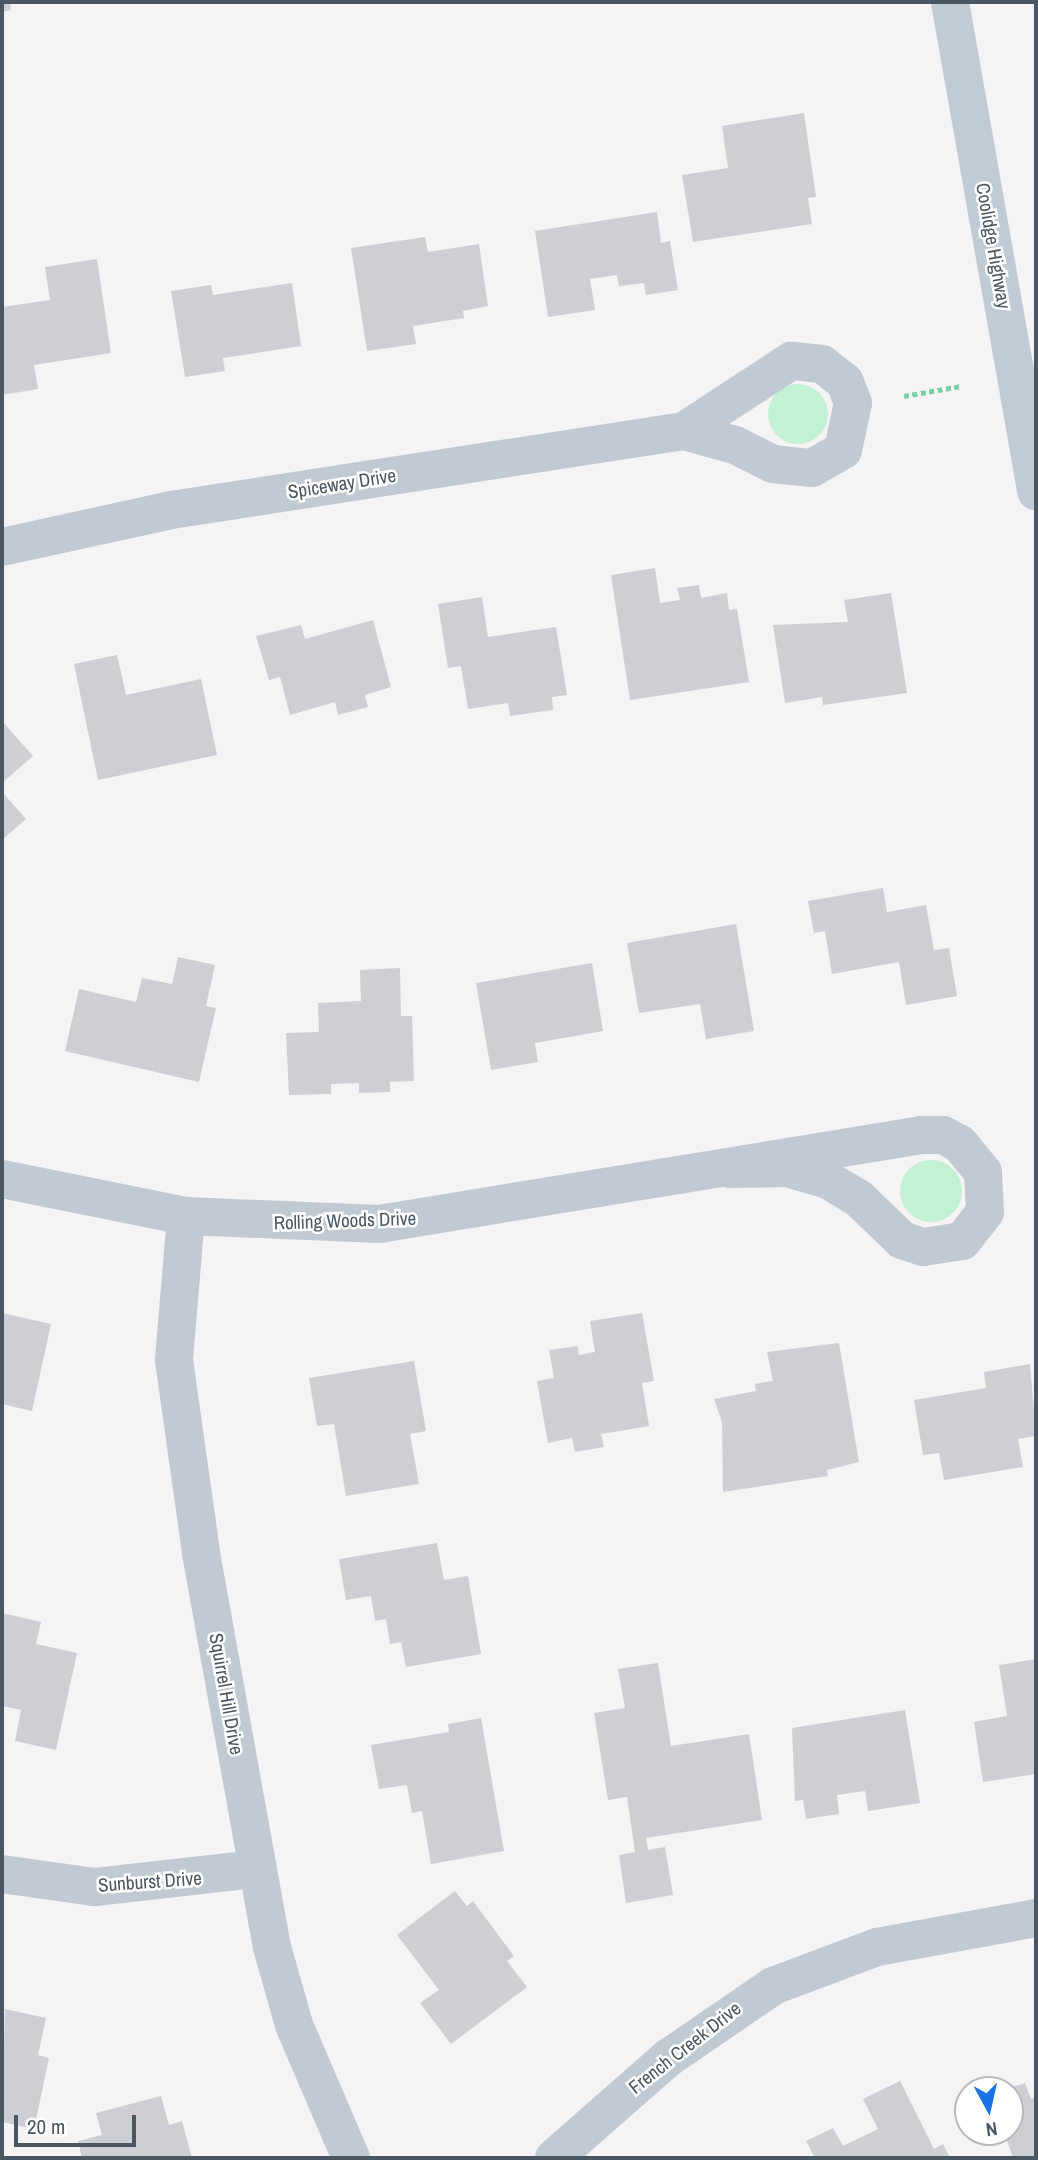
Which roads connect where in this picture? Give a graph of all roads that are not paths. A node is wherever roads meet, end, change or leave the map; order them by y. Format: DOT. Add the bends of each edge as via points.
graph roads {
  1 [pos="950,2"];
  2 [pos="684,431"];
  3 [pos="1036,491"];
  4 [pos="2,547"];
  5 [pos="730,1169"];
  6 [pos="2,1179"];
  7 [pos="186,1216"];
  8 [pos="256,1869"];
  9 [pos="2,1874"];
  10 [pos="1036,1918"];
  11 [pos="351,2158"];
  12 [pos="554,2158"];
  1 -- 3 [label="main road, Coolidge Highway"];
  2 -- 4 [label="street, Spiceway Drive" via="171,510"];
  5 -- 5 [label="street, Rolling Woods Drive" via="787,1168 828,1180 858,1198 902,1240 923,1247 962,1241 985,1212 983,1172 960,1144 943,1135"];
  5 -- 7 [label="street, Rolling Woods Drive" via="379,1224"];
  6 -- 7 [label="street, Rolling Woods Drive"];
  7 -- 8 [label="street, Squirrel Hill Drive" via="174,1315 177,1406"];
  8 -- 9 [label="street, Sunburst Drive" via="95,1887"];
  8 -- 11 [label="street, Squirrel Hill Drive" via="294,2025"];
  10 -- 12 [label="street, French Creek Drive" via="877,1947 773,1986 668,2058"];
}
